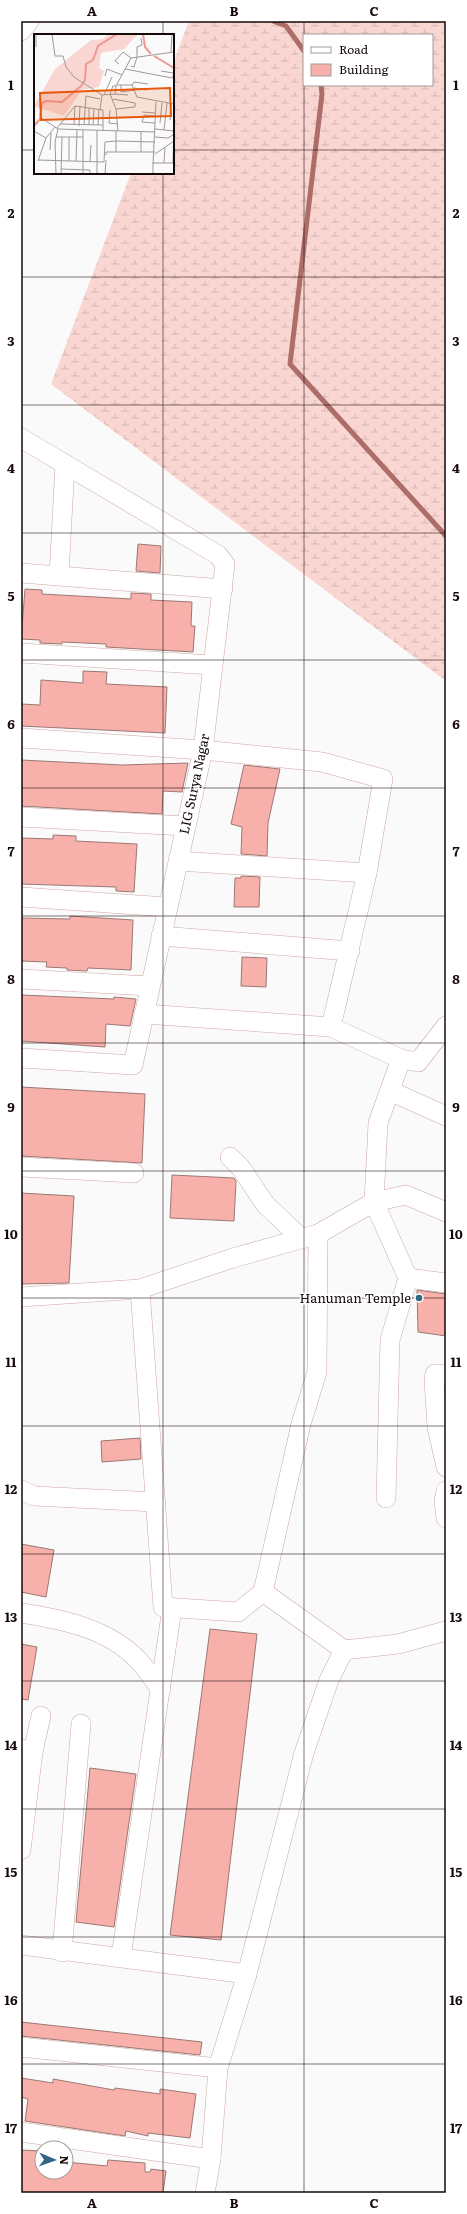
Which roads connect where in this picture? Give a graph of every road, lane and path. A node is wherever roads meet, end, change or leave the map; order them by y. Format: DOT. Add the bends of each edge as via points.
graph roads {
  1 [pos="28,21"];
  2 [pos="21,30"];
  3 [pos="21,438"];
  4 [pos="65,464"];
  5 [pos="21,573"];
  6 [pos="59,576"];
  7 [pos="223,589"];
  8 [pos="21,652"];
  9 [pos="212,665"];
  10 [pos="21,738"];
  11 [pos="203,750"];
  12 [pos="21,817"];
  13 [pos="185,826"];
  14 [pos="178,861"];
  15 [pos="367,873"];
  16 [pos="21,897"];
  17 [pos="168,907"];
  18 [pos="161,936"];
  19 [pos="350,950"];
  20 [pos="21,978"];
  21 [pos="150,986"];
  22 [pos="144,1014"];
  23 [pos="446,1026"];
  24 [pos="331,1027"];
  25 [pos="21,1058"];
  26 [pos="401,1059"];
  27 [pos="390,1091"];
  28 [pos="446,1116"];
  29 [pos="230,1157"];
  30 [pos="21,1167"];
  31 [pos="134,1173"];
  32 [pos="374,1202"];
  33 [pos="446,1212"];
  34 [pos="310,1236"];
  35 [pos="408,1278"];
  36 [pos="446,1283"];
  37 [pos="140,1289"];
  38 [pos="21,1297"];
  39 [pos="446,1374"];
  40 [pos="446,1467"];
  41 [pos="21,1490"];
  42 [pos="446,1491"];
  43 [pos="386,1498"];
  44 [pos="156,1502"];
  45 [pos="446,1518"];
  46 [pos="264,1592"];
  47 [pos="172,1608"];
  48 [pos="21,1613"];
  49 [pos="446,1631"];
  50 [pos="344,1650"];
  51 [pos="161,1689"];
  52 [pos="41,1716"];
  53 [pos="81,1724"];
  54 [pos="27,1750"];
  55 [pos="22,1828"];
  56 [pos="21,1850"];
  57 [pos="21,1945"];
  58 [pos="62,1952"];
  59 [pos="121,1957"];
  60 [pos="247,1974"];
  61 [pos="21,2047"];
  62 [pos="218,2068"];
  63 [pos="21,2132"];
  64 [pos="211,2159"];
  65 [pos="205,2193"];
  1 -- 2 [label="street"];
  3 -- 4 [label="street, LIG Surya Nagar"];
  4 -- 6 [label="street"];
  4 -- 7 [label="street, LIG Surya Nagar" via="218,555 225,564"];
  5 -- 6 [label="street"];
  6 -- 7 [label="street"];
  7 -- 9 [label="street, LIG Surya Nagar"];
  8 -- 9 [label="street"];
  9 -- 11 [label="street, LIG Surya Nagar"];
  10 -- 11 [label="street"];
  11 -- 13 [label="street, LIG Surya Nagar"];
  11 -- 15 [label="street" via="322,762 383,779"];
  12 -- 13 [label="street"];
  13 -- 14 [label="street, LIG Surya Nagar"];
  14 -- 15 [label="street"];
  14 -- 17 [label="street, LIG Surya Nagar"];
  15 -- 19 [label="street"];
  16 -- 17 [label="street"];
  17 -- 18 [label="street, LIG Surya Nagar"];
  18 -- 19 [label="street"];
  18 -- 21 [label="street, LIG Surya Nagar"];
  19 -- 24 [label="street"];
  20 -- 21 [label="street"];
  21 -- 22 [label="street, LIG Surya Nagar"];
  22 -- 24 [label="street"];
  22 -- 25 [label="street, LIG Surya Nagar" via="133,1065"];
  23 -- 26 [label="street" via="418,1062"];
  24 -- 26 [label="street"];
  26 -- 27 [label="street"];
  27 -- 28 [label="street"];
  27 -- 32 [label="street" via="378,1123"];
  29 -- 34 [label="street" via="241,1168 265,1204"];
  30 -- 31 [label="street"];
  32 -- 33 [label="street" via="406,1195"];
  32 -- 34 [label="street"];
  32 -- 35 [label="street"];
  34 -- 37 [label="street"];
  34 -- 46 [label="street" via="317,1372 301,1424"];
  35 -- 36 [label="street"];
  35 -- 43 [label="street" via="390,1340"];
  37 -- 38 [label="street"];
  37 -- 44 [label="street"];
  39 -- 40 [label="street" via="435,1374 434,1380 437,1427"];
  41 -- 44 [label="street" via="34,1496"];
  42 -- 45 [label="street"];
  44 -- 47 [label="street" via="163,1607"];
  46 -- 47 [label="street" via="238,1612"];
  46 -- 50 [label="street"];
  47 -- 51 [label="street"];
  48 -- 51 [label="street" via="54,1618 89,1629 121,1645 138,1660"];
  49 -- 50 [label="street" via="398,1644"];
  50 -- 60 [label="street" via="329,1680 304,1753"];
  51 -- 59 [label="street"];
  52 -- 54 [label="street"];
  53 -- 58 [label="street"];
  54 -- 55 [label="street"];
  55 -- 56 [label="street"];
  57 -- 58 [label="street"];
  58 -- 59 [label="street"];
  59 -- 60 [label="street"];
  60 -- 62 [label="street"];
  61 -- 62 [label="street"];
  62 -- 64 [label="street"];
  63 -- 64 [label="street"];
  64 -- 65 [label="street"];
}
